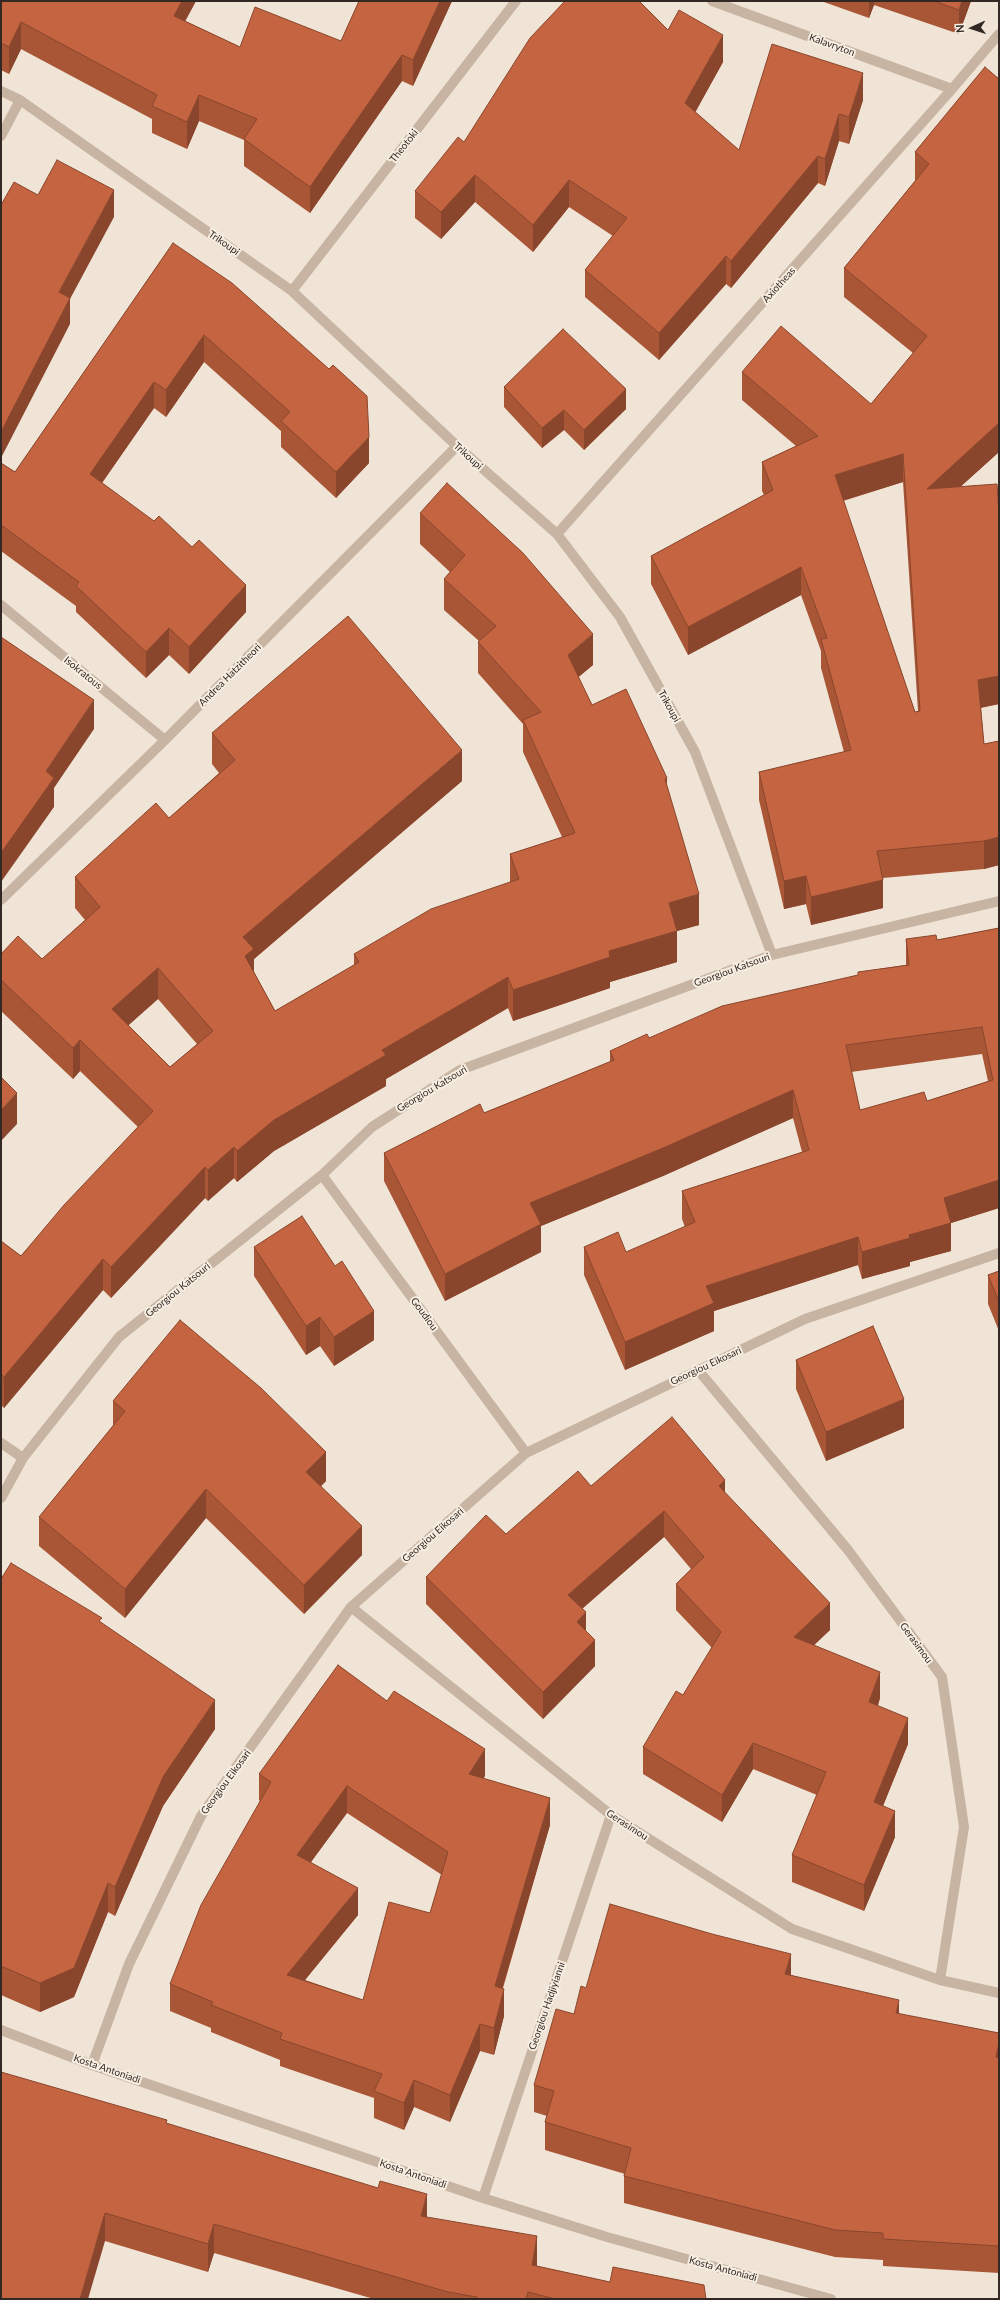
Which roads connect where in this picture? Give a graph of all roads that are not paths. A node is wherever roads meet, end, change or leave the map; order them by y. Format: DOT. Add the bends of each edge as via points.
graph roads {
  1 [pos="516,1"];
  2 [pos="712,1"];
  3 [pos="999,34"];
  4 [pos="952,89"];
  5 [pos="1,92"];
  6 [pos="20,100"];
  7 [pos="1,136"];
  8 [pos="292,291"];
  9 [pos="457,446"];
  10 [pos="557,534"];
  11 [pos="1,605"];
  12 [pos="165,740"];
  13 [pos="1,900"];
  14 [pos="999,902"];
  15 [pos="772,955"];
  16 [pos="322,1175"];
  17 [pos="999,1253"];
  18 [pos="698,1370"];
  19 [pos="1,1443"];
  20 [pos="526,1453"];
  21 [pos="23,1458"];
  22 [pos="1,1498"];
  23 [pos="351,1607"];
  24 [pos="611,1815"];
  25 [pos="940,1980"];
  26 [pos="999,1993"];
  27 [pos="1,2030"];
  28 [pos="92,2065"];
  29 [pos="483,2198"];
  30 [pos="831,2299"];
  1 -- 8 [label="street, Theotoki"];
  2 -- 4 [label="street, Kalavryton"];
  3 -- 4 [label="street, Axiotheas"];
  4 -- 10 [label="street, Axiotheas"];
  5 -- 6 [label="street, Trikoupi"];
  6 -- 7 [label="street"];
  6 -- 8 [label="street, Trikoupi"];
  8 -- 9 [label="street, Trikoupi"];
  9 -- 10 [label="street, Trikoupi"];
  9 -- 12 [label="street, Andrea Hatzitheori"];
  10 -- 15 [label="street, Trikoupi" via="620,617 694,752"];
  11 -- 12 [label="street, Isokratous"];
  12 -- 13 [label="street, Andrea Hatzitheori"];
  14 -- 15 [label="street, Georgiou Katsouri"];
  15 -- 16 [label="street, Georgiou Katsouri" via="460,1070 372,1127"];
  16 -- 20 [label="street, Goudiou"];
  16 -- 21 [label="street, Georgiou Katsouri" via="119,1337"];
  17 -- 18 [label="street, Georgiou Eikosari" via="805,1319"];
  18 -- 20 [label="street, Georgiou Eikosari"];
  18 -- 25 [label="street, Gerasimou" via="848,1550 942,1677 964,1827"];
  19 -- 21 [label="street"];
  20 -- 23 [label="street, Georgiou Eikosari"];
  21 -- 22 [label="street, Georgiou Katsouri"];
  23 -- 24 [label="street, Gerasimou"];
  23 -- 28 [label="street, Georgiou Eikosari" via="201,1816 129,1964"];
  24 -- 25 [label="street, Gerasimou" via="792,1929"];
  24 -- 29 [label="street, Georgiou Hadjiyianni"];
  25 -- 26 [label="street, Gerasimou"];
  27 -- 28 [label="street, Kosta Antoniadi"];
  28 -- 29 [label="street, Kosta Antoniadi"];
  29 -- 30 [label="street, Kosta Antoniadi" via="607,2237"];
}
